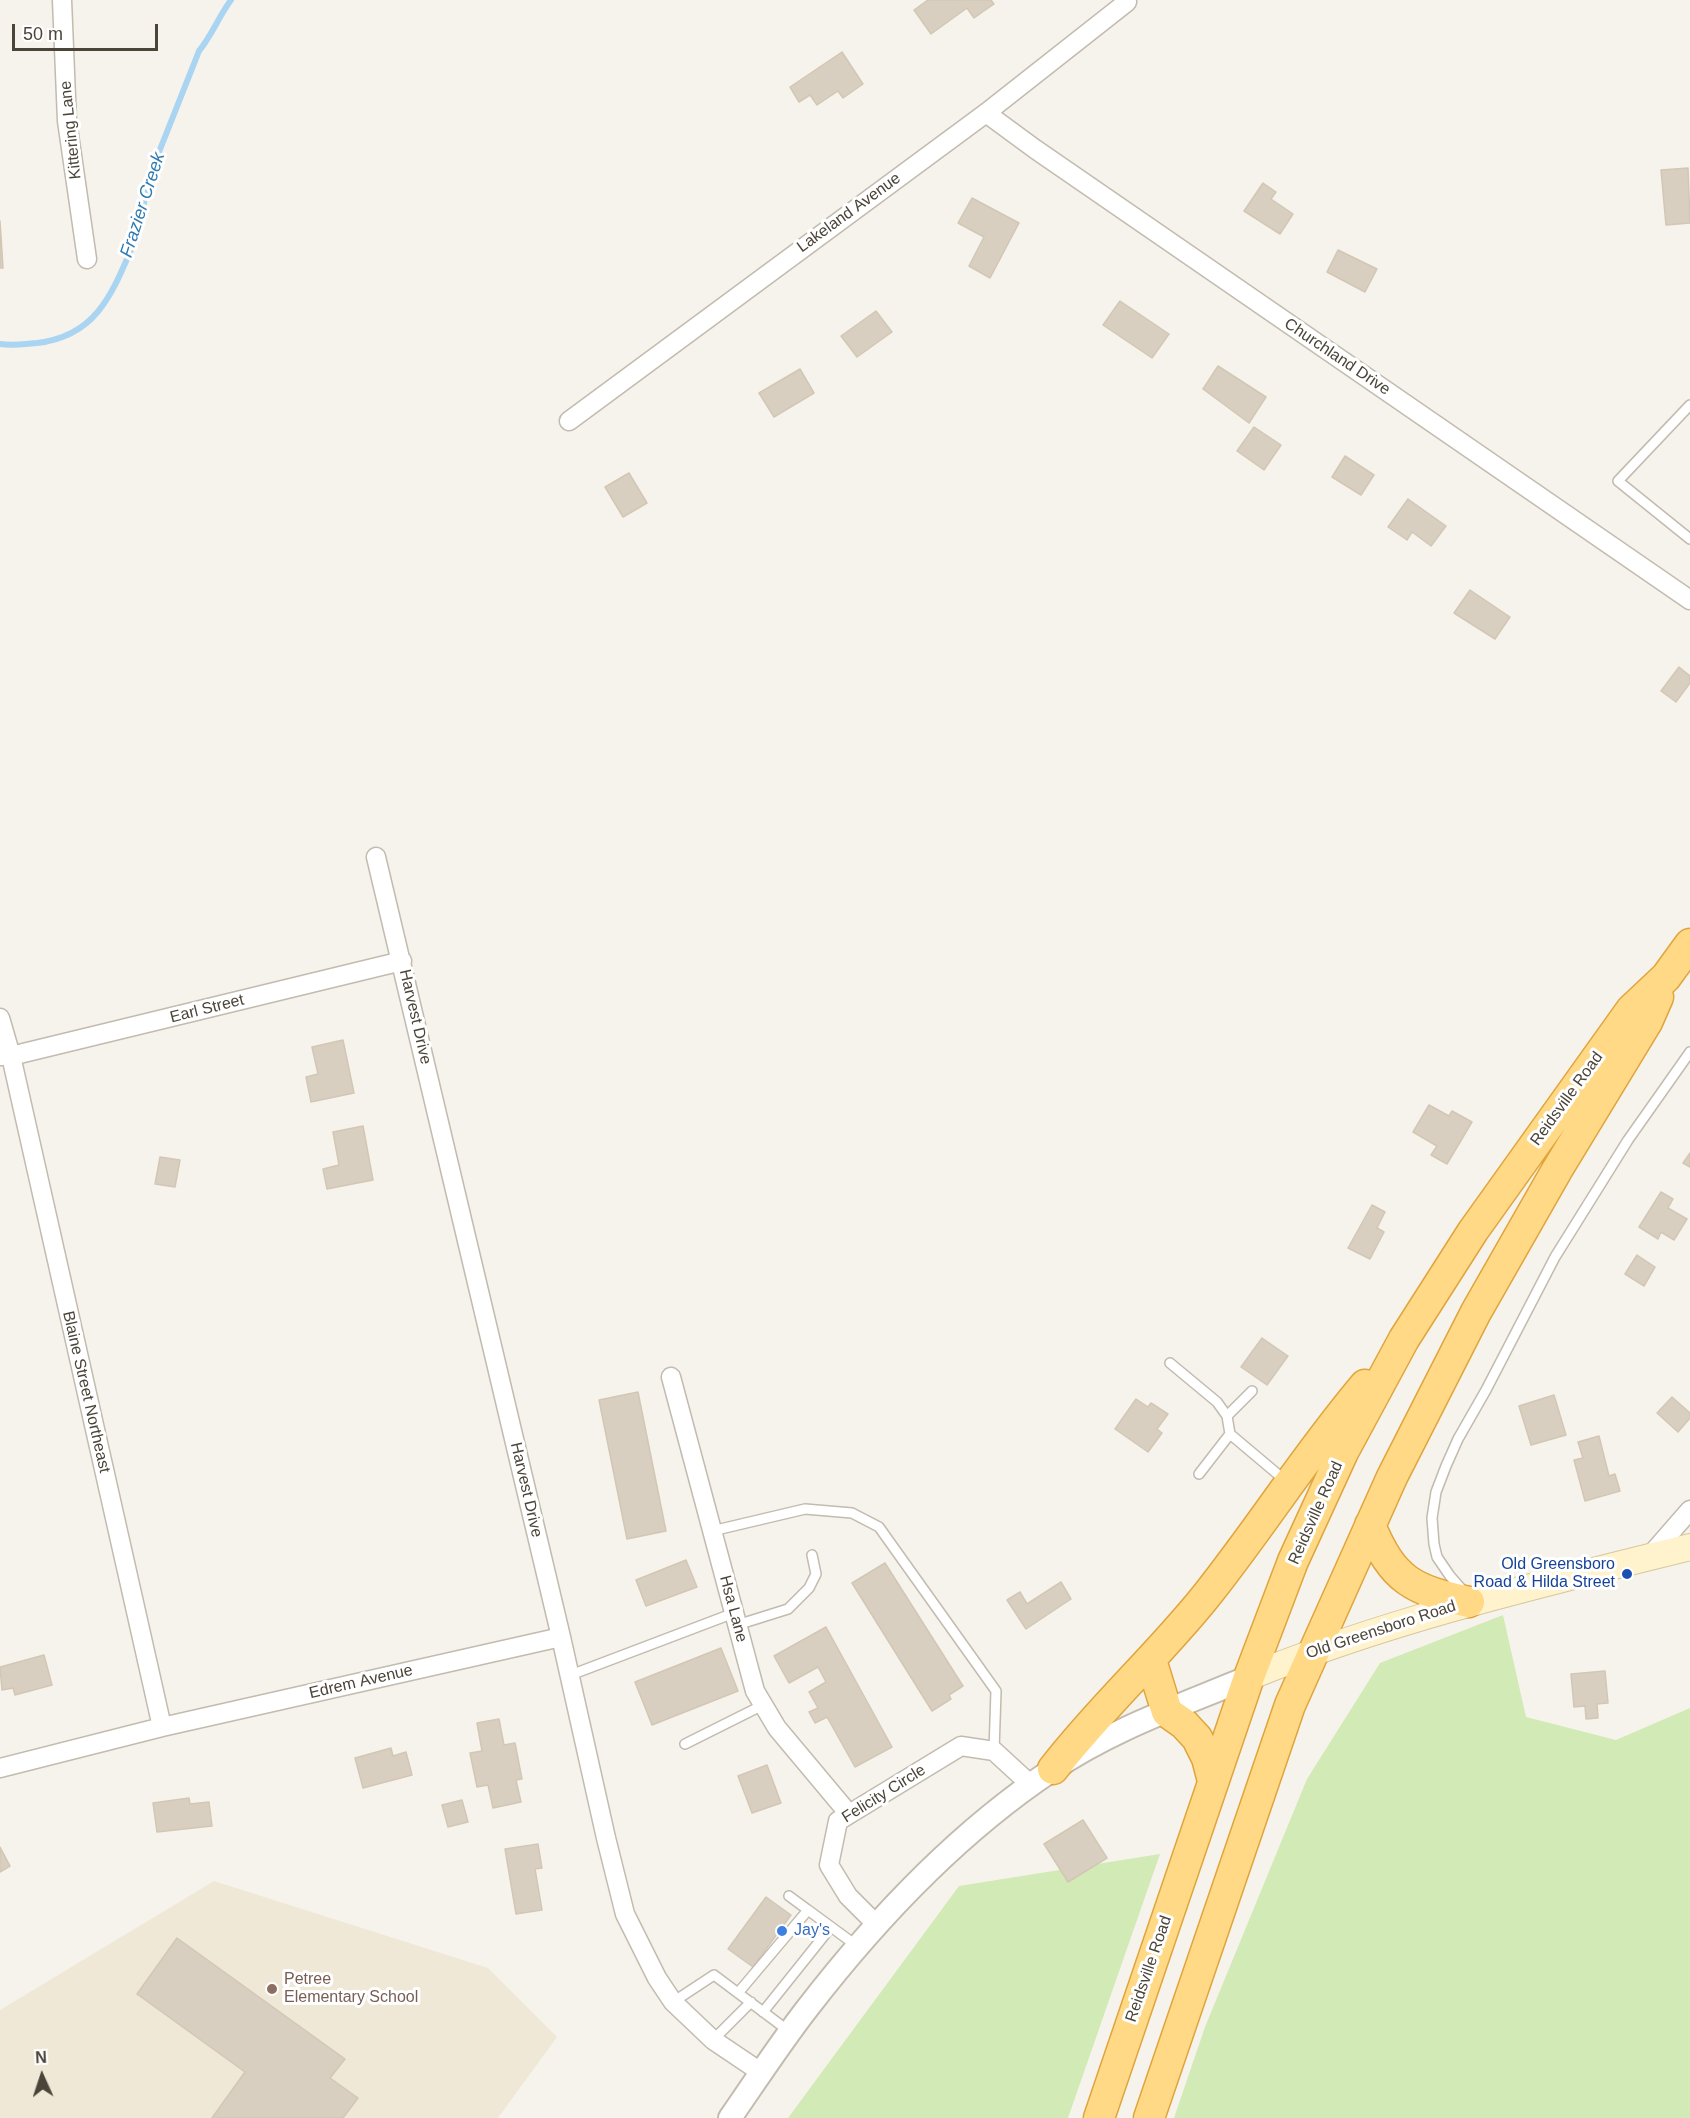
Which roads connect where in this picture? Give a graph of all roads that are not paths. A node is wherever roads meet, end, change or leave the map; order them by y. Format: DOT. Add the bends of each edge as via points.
graph roads {
  1 [pos="62,0"];
  2 [pos="1127,2"];
  3 [pos="986,113"];
  4 [pos="87,260"];
  5 [pos="1690,405"];
  6 [pos="568,421"];
  7 [pos="1690,539"];
  8 [pos="1690,600"];
  9 [pos="376,857"];
  10 [pos="1690,944"];
  11 [pos="402,961"];
  12 [pos="1666,977"];
  13 [pos="0,1018"];
  14 [pos="1690,1052"];
  15 [pos="6,1056"];
  16 [pos="1404,1340"];
  17 [pos="1170,1363"];
  18 [pos="671,1377"];
  19 [pos="1252,1391"];
  20 [pos="1227,1416"];
  21 [pos="1230,1434"];
  22 [pos="1199,1474"];
  23 [pos="1289,1483"];
  24 [pos="1690,1510"];
  25 [pos="1370,1525"];
  26 [pos="712,1531"];
  27 [pos="1690,1546"];
  28 [pos="812,1555"];
  29 [pos="1649,1557"];
  30 [pos="1471,1602"];
  31 [pos="736,1619"];
  32 [pos="561,1637"];
  33 [pos="1314,1651"];
  34 [pos="1151,1660"];
  35 [pos="568,1676"];
  36 [pos="1249,1677"];
  37 [pos="763,1705"];
  38 [pos="1167,1712"];
  39 [pos="162,1728"];
  40 [pos="685,1744"];
  41 [pos="994,1750"];
  42 [pos="0,1768"];
  43 [pos="1042,1777"];
  44 [pos="1213,1781"];
  45 [pos="849,1815"];
  46 [pos="789,1896"];
  47 [pos="808,1910"];
  48 [pos="876,1924"];
  49 [pos="831,1928"];
  50 [pos="858,1946"];
  51 [pos="738,1993"];
  52 [pos="673,2002"];
  53 [pos="751,2002"];
  54 [pos="763,2012"];
  55 [pos="791,2032"];
  56 [pos="713,2040"];
  57 [pos="762,2073"];
  58 [pos="730,2118"];
  59 [pos="1099,2118"];
  60 [pos="1149,2118"];
  1 -- 4 [label="street, Kittering Lane" via="67,121"];
  2 -- 3 [label="street, Lakeland Avenue"];
  3 -- 6 [label="street, Lakeland Avenue"];
  3 -- 8 [label="street, Churchland Drive"];
  5 -- 7 [label="lane" via="1618,481"];
  9 -- 11 [label="street, Harvest Drive"];
  10 -- 12 [label="highway, Reidsville Road"];
  11 -- 15 [label="street, Earl Street"];
  11 -- 32 [label="street, Harvest Drive"];
  12 -- 16 [label="highway, Reidsville Road" via="1631,1010 1473,1231"];
  12 -- 25 [label="highway, Reidsville Road" via="1647,1022 1557,1170 1459,1344"];
  13 -- 15 [label="street, Blaine Street Northeast"];
  14 -- 30 [label="lane" via="1628,1140 1554,1257 1446,1466 1432,1518 1434,1544 1437,1557"];
  15 -- 39 [label="street, Blaine Street Northeast"];
  16 -- 23 [label="highway" via="1336,1419"];
  16 -- 36 [label="highway, Reidsville Road" via="1317,1507"];
  17 -- 20 [label="lane" via="1217,1402"];
  18 -- 26 [label="street, Hsa Lane"];
  19 -- 20 [label="lane"];
  20 -- 21 [label="lane"];
  21 -- 22 [label="lane"];
  21 -- 23 [label="lane"];
  23 -- 34 [label="highway" via="1208,1594"];
  24 -- 29 [label="street"];
  25 -- 30 [label="highway" via="1384,1554 1407,1582 1434,1595"];
  25 -- 33 [label="highway, Reidsville Road"];
  26 -- 31 [label="street, Hsa Lane"];
  26 -- 41 [label="lane" via="805,1509 852,1513 879,1527 996,1690"];
  27 -- 29 [label="main road, Old Greensboro Road"];
  28 -- 31 [label="lane" via="816,1574 809,1588 788,1609"];
  29 -- 30 [label="main road, Old Greensboro Road"];
  30 -- 33 [label="main road, Old Greensboro Road"];
  31 -- 35 [label="lane"];
  31 -- 37 [label="street, Hsa Lane" via="755,1691"];
  32 -- 35 [label="street, Harvest Drive"];
  32 -- 39 [label="street, Edrem Avenue"];
  33 -- 36 [label="main road, Old Greensboro Road"];
  33 -- 60 [label="highway, Reidsville Road" via="1290,1705"];
  34 -- 38 [label="highway"];
  34 -- 43 [label="highway"];
  35 -- 52 [label="street, Harvest Drive" via="625,1914"];
  36 -- 38 [label="street"];
  36 -- 44 [label="highway, Reidsville Road"];
  37 -- 40 [label="lane"];
  37 -- 45 [label="street, Hsa Lane" via="777,1728"];
  38 -- 43 [label="street" via="1110,1737"];
  38 -- 44 [label="highway" via="1197,1738"];
  39 -- 42 [label="street, Edrem Avenue"];
  41 -- 43 [label="street"];
  41 -- 45 [label="street, Felicity Circle" via="962,1746"];
  43 -- 48 [label="street" via="953,1848"];
  44 -- 59 [label="highway, Reidsville Road"];
  45 -- 48 [label="street, Felicity Circle" via="838,1821 829,1865 848,1896"];
  46 -- 47 [label="lane"];
  47 -- 49 [label="lane"];
  47 -- 51 [label="lane"];
  48 -- 50 [label="street"];
  49 -- 50 [label="lane"];
  49 -- 54 [label="lane"];
  50 -- 55 [label="street"];
  51 -- 52 [label="lane" via="714,1974"];
  51 -- 53 [label="lane"];
  52 -- 56 [label="street, Harvest Drive"];
  53 -- 54 [label="lane"];
  53 -- 56 [label="lane"];
  54 -- 55 [label="lane"];
  55 -- 57 [label="street"];
  56 -- 57 [label="street, Harvest Drive"];
  57 -- 58 [label="street"];
}
